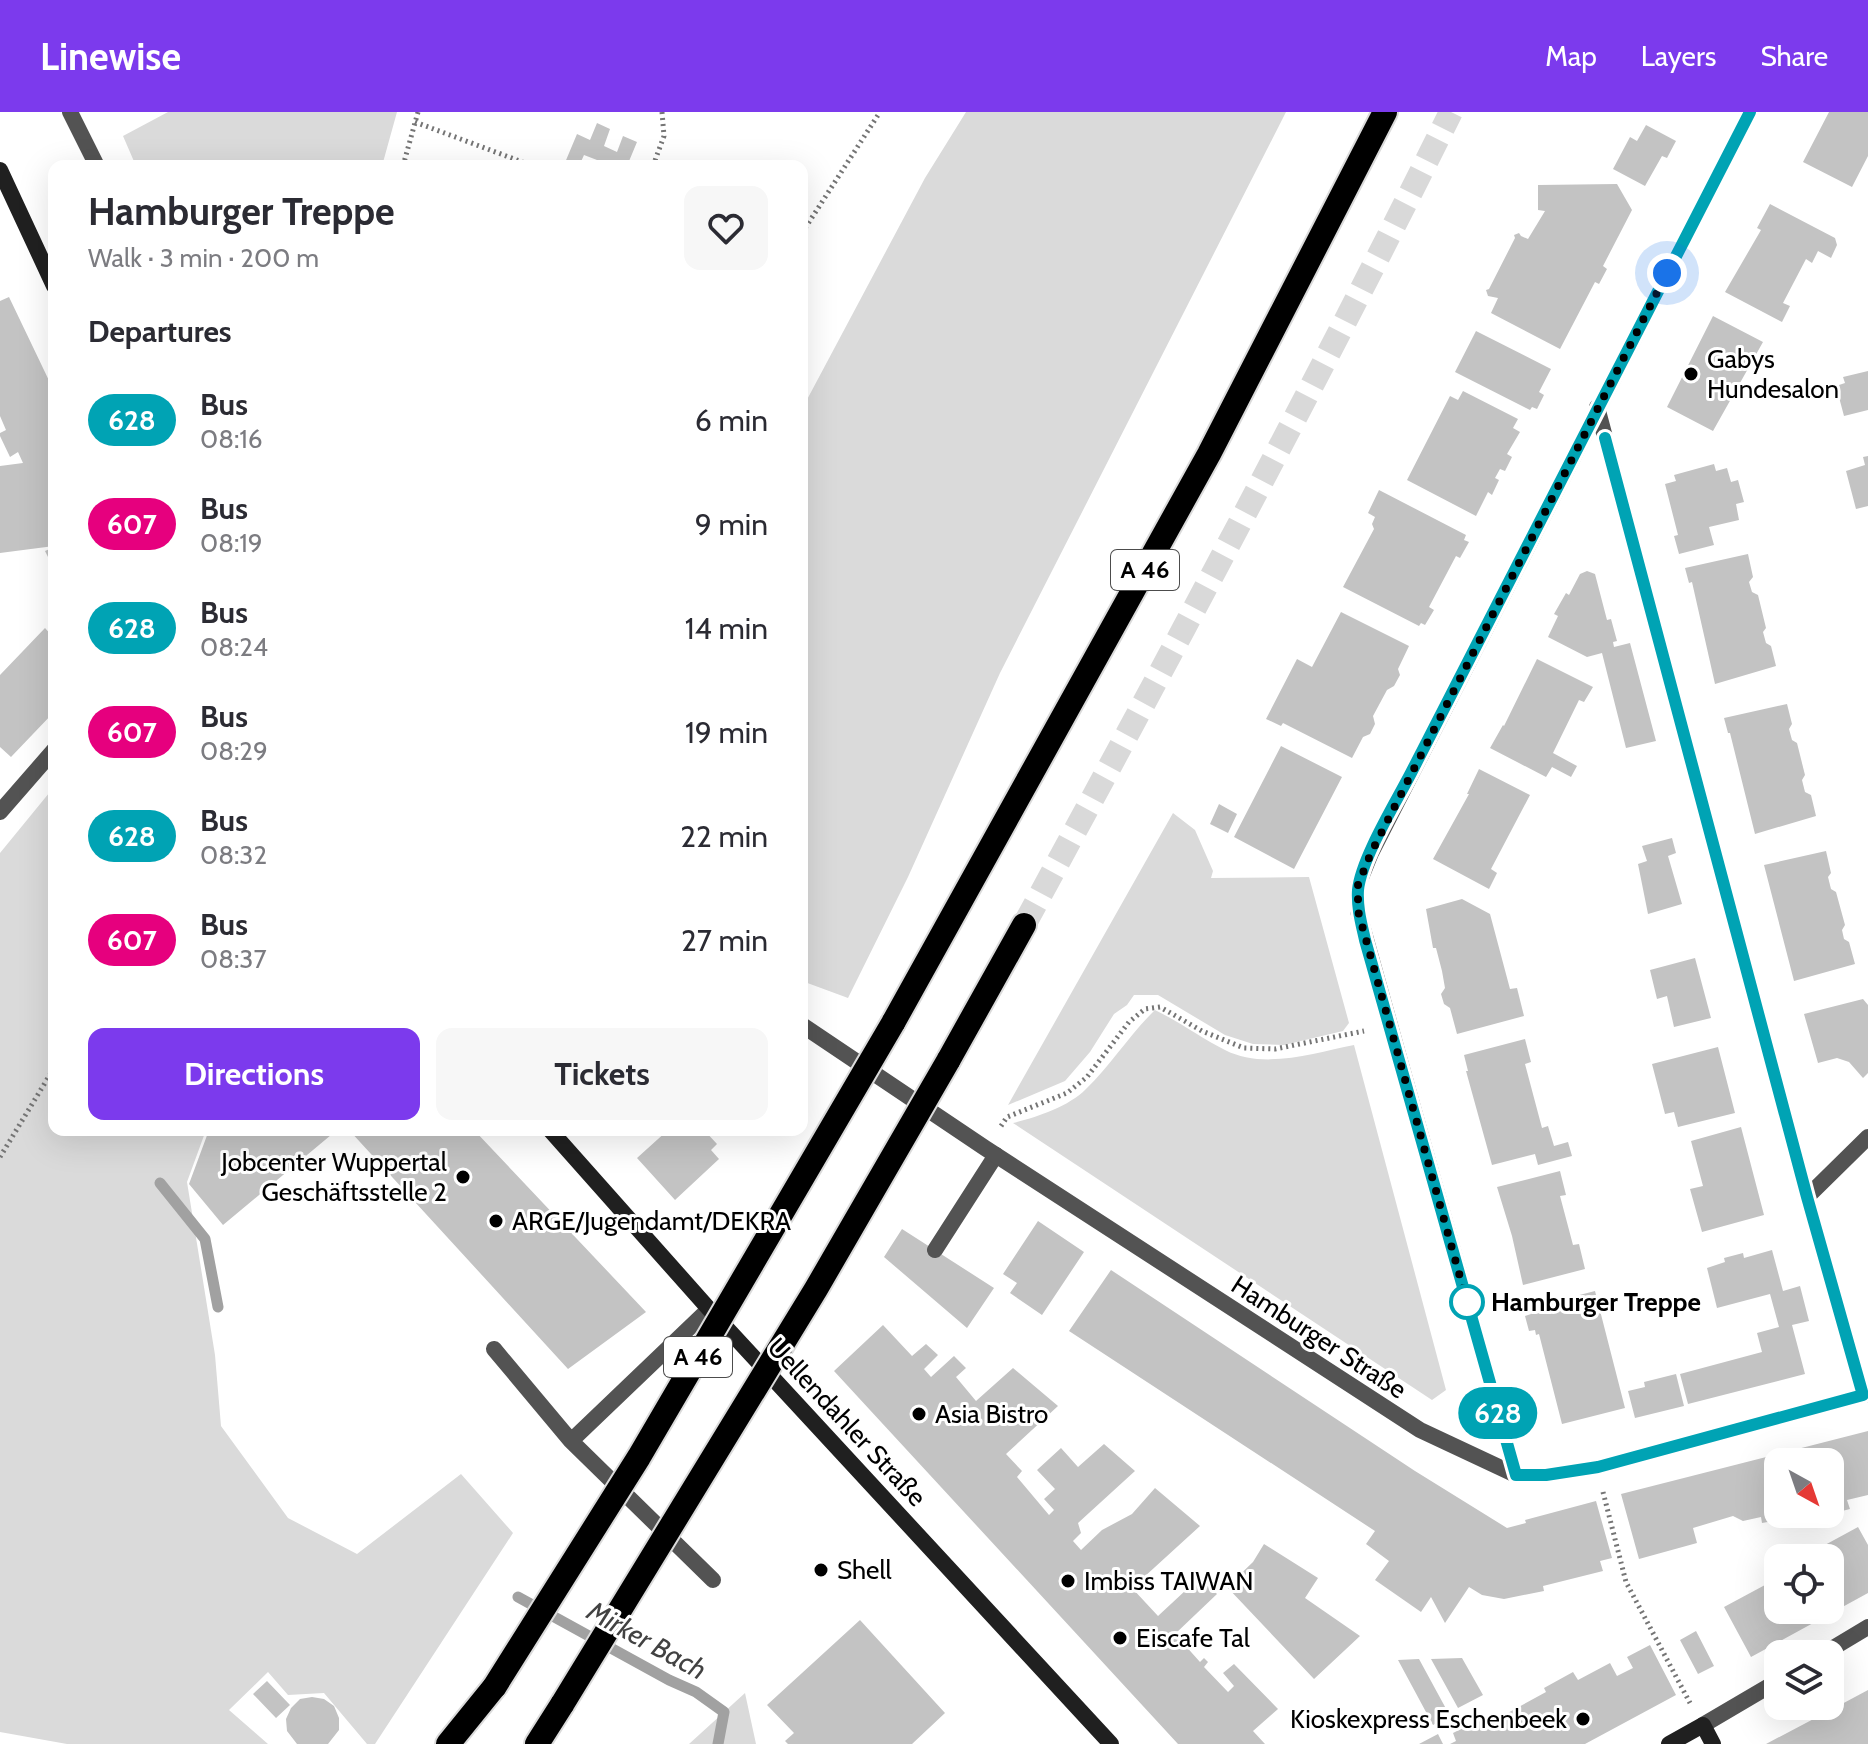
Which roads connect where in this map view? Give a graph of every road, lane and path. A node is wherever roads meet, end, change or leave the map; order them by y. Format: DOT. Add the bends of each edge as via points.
graph roads {
  1 [pos="70,112"];
  2 [pos="418,112"];
  3 [pos="662,112"];
  4 [pos="880,112"];
  5 [pos="1385,112"];
  6 [pos="1750,112"];
  7 [pos="415,122"];
  8 [pos="94,160"];
  9 [pos="405,160"];
  10 [pos="517,160"];
  11 [pos="655,160"];
  12 [pos="0,170"];
  13 [pos="808,224"];
  14 [pos="48,273"];
  15 [pos="1597,407"];
  16 [pos="48,757"];
  17 [pos="0,812"];
  18 [pos="1024,925"];
  19 [pos="1388,1025"];
  20 [pos="808,1029"];
  21 [pos="48,1078"];
  22 [pos="1007,1117"];
  23 [pos="555,1136"];
  24 [pos="1868,1137"];
  25 [pos="996,1155"];
  26 [pos="0,1157"];
  27 [pos="1807,1197"];
  28 [pos="935,1250"];
  29 [pos="709,1309"];
  30 [pos="494,1349"];
  31 [pos="1866,1394"];
  32 [pos="571,1441"];
  33 [pos="1516,1475"];
  34 [pos="1605,1499"];
  35 [pos="713,1580"];
  36 [pos="1868,1627"];
  37 [pos="1844,1641"];
  38 [pos="495,1686"];
  39 [pos="1764,1689"];
  40 [pos="1683,1692"];
  41 [pos="563,1703"];
  42 [pos="1703,1725"];
  43 [pos="448,1744"];
  44 [pos="459,1744"];
  45 [pos="537,1744"];
  46 [pos="544,1744"];
  47 [pos="1111,1744"];
  48 [pos="1669,1744"];
  49 [pos="1713,1744"];
  1 -- 8 [label="street"];
  2 -- 7 [label="path"];
  3 -- 11 [label="path" via="664,136"];
  4 -- 13 [label="path"];
  5 -- 38 [label="highway, A 46, bridge" via="1209,454 893,1023 647,1444"];
  6 -- 15 [label="street"];
  7 -- 9 [label="path"];
  7 -- 10 [label="path"];
  12 -- 14 [label="main road"];
  15 -- 19 [label="street" via="1358,885 1358,911"];
  15 -- 27 [label="street"];
  16 -- 17 [label="street"];
  18 -- 41 [label="highway, A 46, bridge" via="793,1329"];
  19 -- 22 [label="path" via="1275,1049 1244,1048 1160,1007 1145,1009 1067,1093"];
  19 -- 33 [label="street"];
  20 -- 25 [label="street, Hamburger Straße"];
  21 -- 26 [label="path"];
  23 -- 29 [label="main road, Uellendahler Straße"];
  24 -- 27 [label="street"];
  25 -- 28 [label="street"];
  25 -- 33 [label="street, Hamburger Straße" via="1420,1430"];
  27 -- 31 [label="street"];
  29 -- 32 [label="street"];
  29 -- 47 [label="main road, Uellendahler Straße"];
  30 -- 32 [label="street"];
  31 -- 33 [label="street, Hamburger Straße" via="1598,1467"];
  32 -- 35 [label="street"];
  34 -- 40 [label="path" via="1626,1582"];
  36 -- 37 [label="street"];
  38 -- 43 [label="highway"];
  38 -- 44 [label="highway, A 46"];
  39 -- 42 [label="street"];
  41 -- 45 [label="highway, A 46"];
  41 -- 46 [label="highway, A 46"];
  42 -- 48 [label="main road"];
  42 -- 49 [label="main road"];
}
